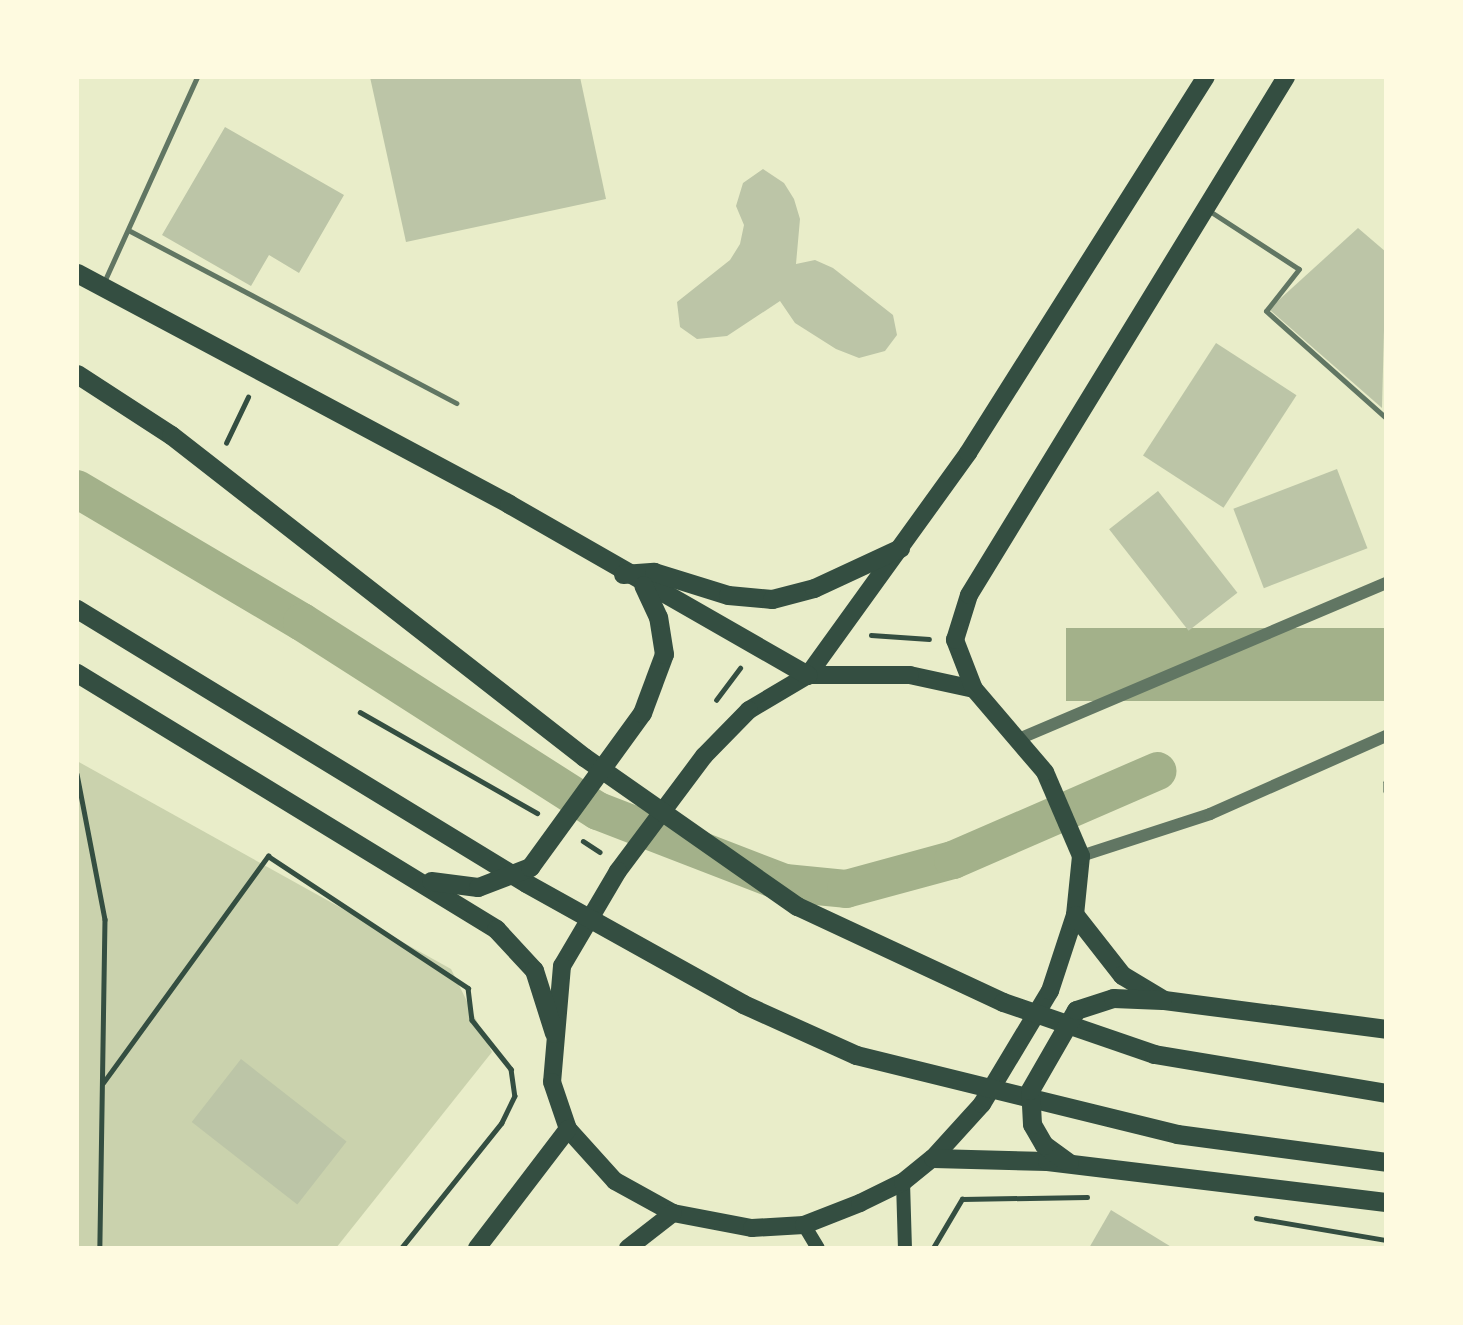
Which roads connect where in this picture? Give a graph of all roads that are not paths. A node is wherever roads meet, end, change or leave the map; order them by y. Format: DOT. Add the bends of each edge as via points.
graph roads {
  1 [pos="197,77"];
  2 [pos="1206,77"];
  3 [pos="1286,77"];
  4 [pos="1206,208"];
  5 [pos="130,231"];
  6 [pos="77,273"];
  7 [pos="101,288"];
  8 [pos="77,374"];
  9 [pos="456,402"];
  10 [pos="1386,418"];
  11 [pos="900,548"];
  12 [pos="623,574"];
  13 [pos="1386,583"];
  14 [pos="643,585"];
  15 [pos="77,609"];
  16 [pos="77,673"];
  17 [pos="808,675"];
  18 [pos="974,688"];
  19 [pos="1386,736"];
  20 [pos="1021,738"];
  21 [pos="1079,850"];
  22 [pos="426,880"];
  23 [pos="1075,915"];
  24 [pos="1164,1000"];
  25 [pos="1386,1029"];
  26 [pos="554,1033"];
  27 [pos="1386,1093"];
  28 [pos="568,1129"];
  29 [pos="933,1158"];
  30 [pos="1386,1162"];
  31 [pos="1070,1164"];
  32 [pos="904,1182"];
  33 [pos="1386,1202"];
  34 [pos="673,1213"];
  35 [pos="803,1225"];
  36 [pos="477,1248"];
  37 [pos="628,1248"];
  38 [pos="818,1248"];
  39 [pos="905,1248"];
  1 -- 5 [label="lane"];
  2 -- 11 [label="main road" via="1061,312"];
  3 -- 4 [label="main road"];
  4 -- 10 [label="lane" via="1299,269 1266,311"];
  4 -- 18 [label="main road" via="969,595 955,640"];
  5 -- 7 [label="lane"];
  5 -- 9 [label="lane"];
  6 -- 7 [label="highway"];
  7 -- 12 [label="highway" via="262,368"];
  8 -- 27 [label="highway" via="171,435 584,757 797,906 1003,1002 1154,1054"];
  11 -- 12 [label="highway" via="814,588 772,599 728,595 653,572"];
  11 -- 17 [label="main road"];
  12 -- 14 [label="highway"];
  13 -- 20 [label="street"];
  14 -- 17 [label="highway"];
  14 -- 22 [label="highway" via="658,617 664,654 642,713 530,867 478,887"];
  15 -- 30 [label="highway" via="526,883 743,1004 856,1055 1177,1134"];
  16 -- 22 [label="highway"];
  17 -- 18 [label="main road" via="910,676"];
  17 -- 26 [label="main road" via="750,710 704,756 618,871 562,966"];
  18 -- 20 [label="main road"];
  19 -- 21 [label="street" via="1210,814"];
  20 -- 21 [label="main road" via="1045,772"];
  21 -- 23 [label="main road"];
  22 -- 26 [label="highway" via="496,929 534,970"];
  23 -- 24 [label="highway" via="1122,975"];
  23 -- 29 [label="main road" via="1051,992 982,1104"];
  24 -- 25 [label="highway"];
  24 -- 31 [label="highway" via="1113,998 1076,1010 1030,1090 1032,1124 1044,1145"];
  26 -- 28 [label="main road" via="552,1082"];
  28 -- 34 [label="main road" via="615,1181"];
  28 -- 36 [label="main road"];
  29 -- 31 [label="highway"];
  29 -- 32 [label="main road"];
  31 -- 33 [label="highway"];
  32 -- 35 [label="main road"];
  32 -- 39 [label="main road"];
  34 -- 35 [label="main road" via="752,1228"];
  34 -- 37 [label="main road"];
  35 -- 38 [label="main road"];
}
